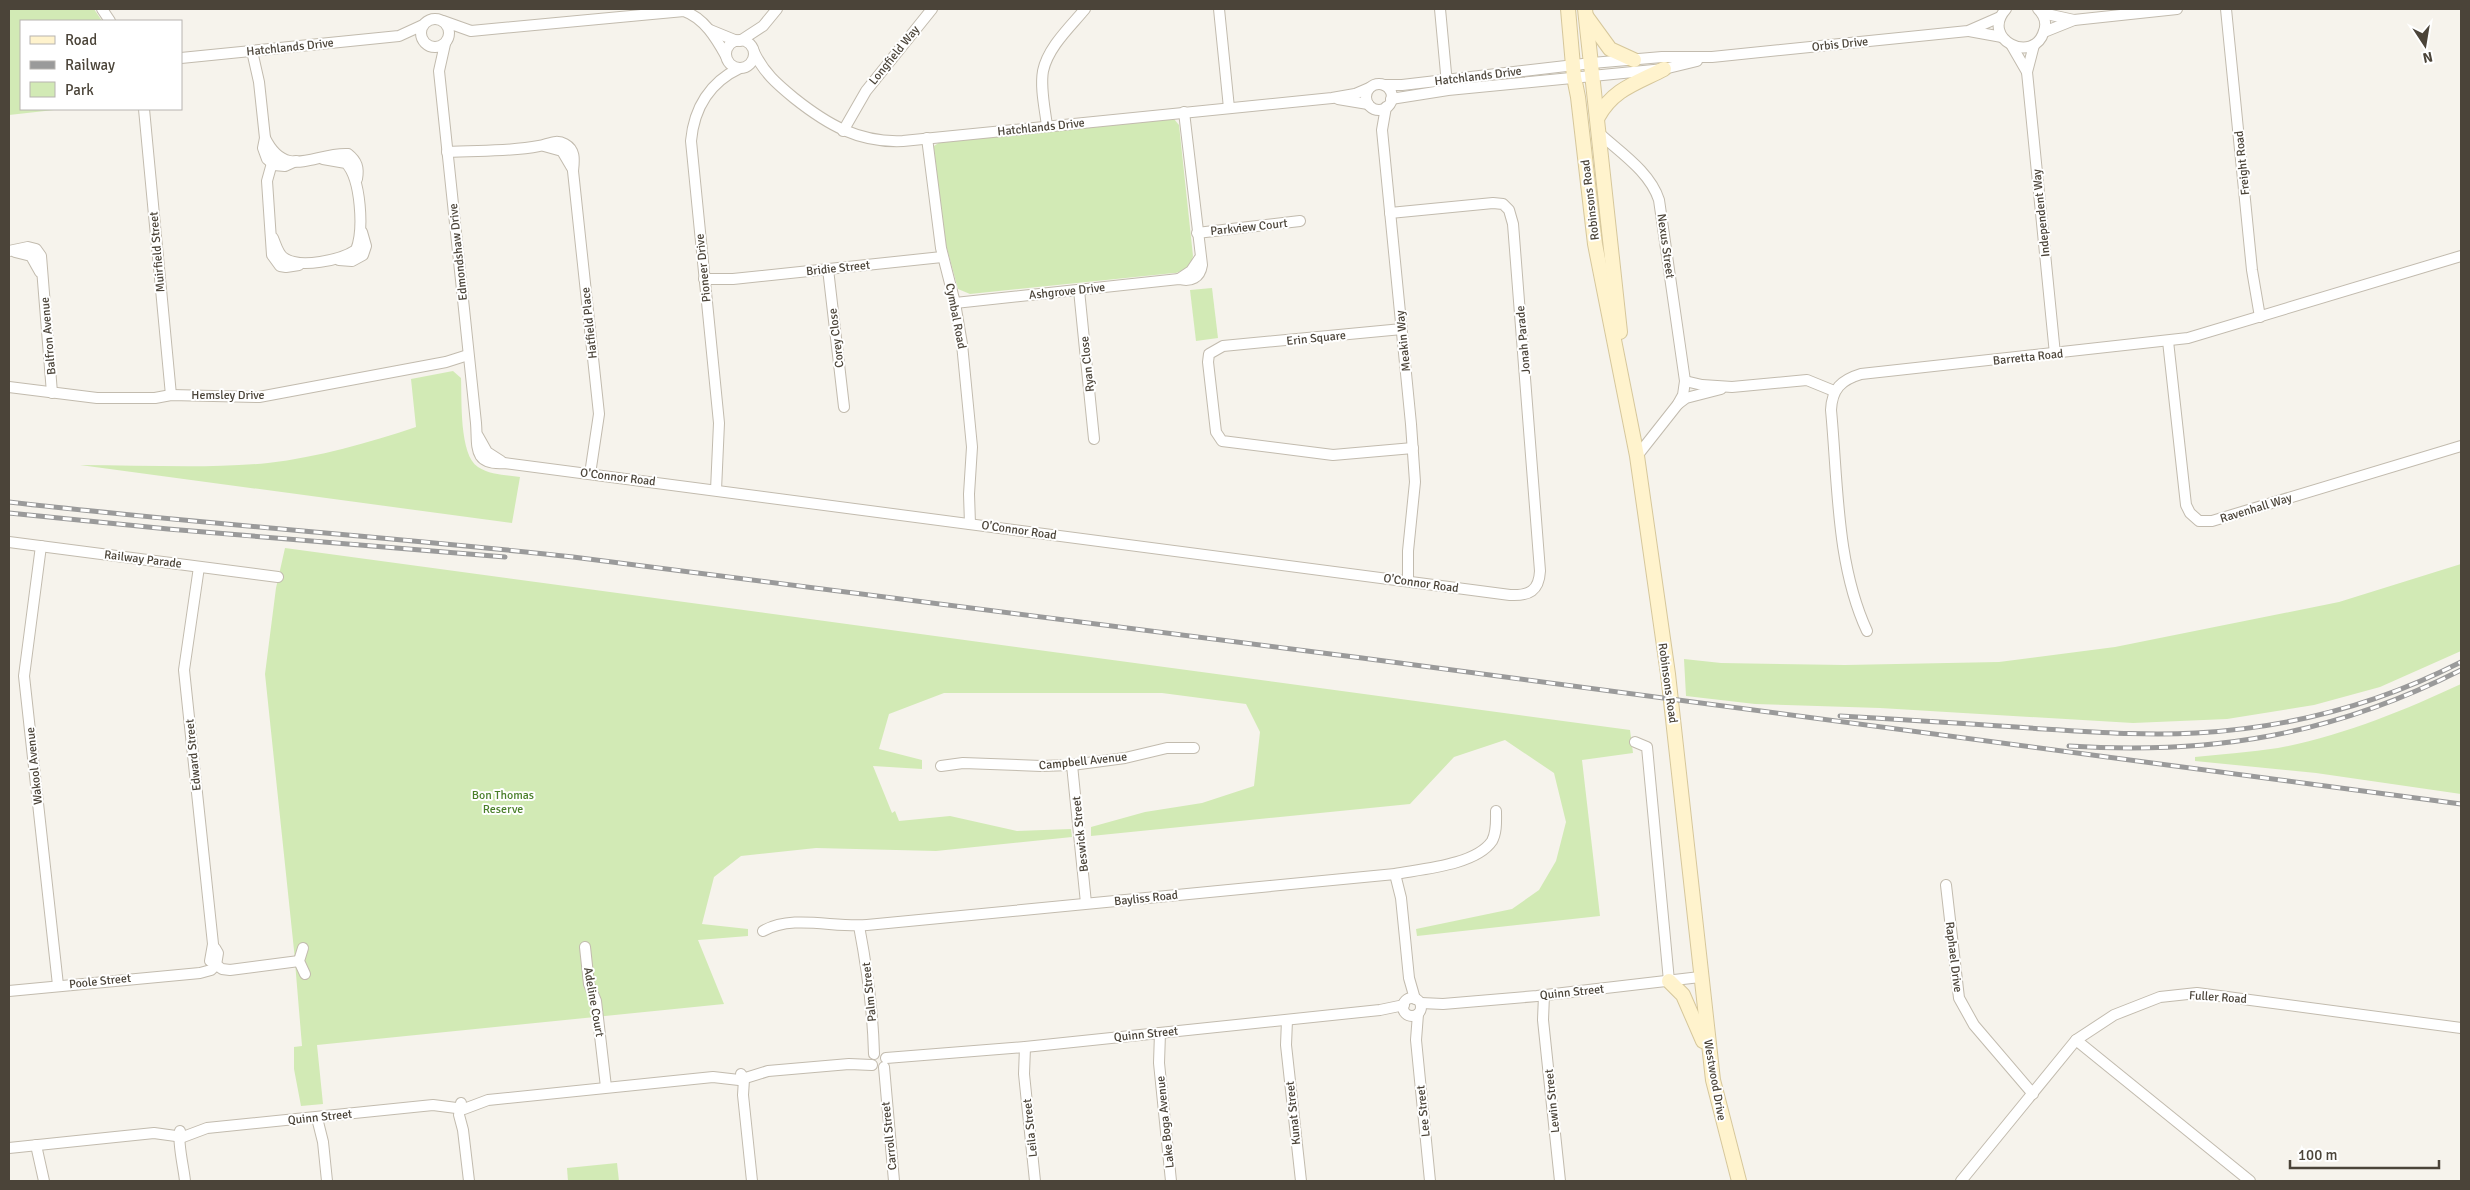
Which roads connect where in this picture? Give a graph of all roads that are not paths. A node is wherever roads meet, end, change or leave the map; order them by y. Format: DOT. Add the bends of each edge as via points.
graph roads {
  1 [pos="102,9"];
  2 [pos="429,9"];
  3 [pos="437,9"];
  4 [pos="776,9"];
  5 [pos="932,9"];
  6 [pos="1085,9"];
  7 [pos="1219,9"];
  8 [pos="1440,9"];
  9 [pos="1568,9"];
  10 [pos="2177,9"];
  11 [pos="2226,9"];
  12 [pos="2040,11"];
  13 [pos="1586,12"];
  14 [pos="2003,13"];
  15 [pos="109,20"];
  16 [pos="442,20"];
  17 [pos="2074,20"];
  18 [pos="424,24"];
  19 [pos="762,26"];
  20 [pos="709,29"];
  21 [pos="471,31"];
  22 [pos="1968,31"];
  23 [pos="2044,32"];
  24 [pos="399,36"];
  25 [pos="2002,37"];
  26 [pos="739,41"];
  27 [pos="446,43"];
  28 [pos="2034,45"];
  29 [pos="428,46"];
  30 [pos="2012,46"];
  31 [pos="256,50"];
  32 [pos="753,51"];
  33 [pos="1712,57"];
  34 [pos="182,58"];
  35 [pos="727,58"];
  36 [pos="1634,60"];
  37 [pos="741,68"];
  38 [pos="1592,69"];
  39 [pos="1664,69"];
  40 [pos="439,71"];
  41 [pos="1573,71"];
  42 [pos="2027,72"];
  43 [pos="769,78"];
  44 [pos="1447,79"];
  45 [pos="718,81"];
  46 [pos="1384,85"];
  47 [pos="1369,88"];
  48 [pos="1448,90"];
  49 [pos="1332,98"];
  50 [pos="1389,103"];
  51 [pos="1370,106"];
  52 [pos="1229,108"];
  53 [pos="144,110"];
  54 [pos="1184,112"];
  55 [pos="1598,117"];
  56 [pos="1047,126"];
  57 [pos="1382,130"];
  58 [pos="847,133"];
  59 [pos="1600,134"];
  60 [pos="927,138"];
  61 [pos="448,156"];
  62 [pos="275,162"];
  63 [pos="1390,213"];
  64 [pos="1300,221"];
  65 [pos="1197,233"];
  66 [pos="9,251"];
  67 [pos="2461,256"];
  68 [pos="942,257"];
  69 [pos="828,269"];
  70 [pos="704,283"];
  71 [pos="1079,290"];
  72 [pos="955,303"];
  73 [pos="2260,317"];
  74 [pos="1402,329"];
  75 [pos="2168,341"];
  76 [pos="2056,354"];
  77 [pos="469,359"];
  78 [pos="1685,381"];
  79 [pos="9,387"];
  80 [pos="1732,387"];
  81 [pos="1625,390"];
  82 [pos="1834,391"];
  83 [pos="52,393"];
  84 [pos="171,395"];
  85 [pos="1678,404"];
  86 [pos="844,407"];
  87 [pos="1094,438"];
  88 [pos="2461,446"];
  89 [pos="1413,448"];
  90 [pos="484,455"];
  91 [pos="1637,456"];
  92 [pos="590,474"];
  93 [pos="712,490"];
  94 [pos="966,523"];
  95 [pos="9,542"];
  96 [pos="41,546"];
  97 [pos="199,567"];
  98 [pos="278,577"];
  99 [pos="1403,581"];
  100 [pos="1534,590"];
  101 [pos="1867,631"];
  102 [pos="1635,742"];
  103 [pos="1194,748"];
  104 [pos="1072,765"];
  105 [pos="940,766"];
  106 [pos="1496,811"];
  107 [pos="1399,873"];
  108 [pos="1946,885"];
  109 [pos="1086,903"];
  110 [pos="863,925"];
  111 [pos="763,931"];
  112 [pos="585,947"];
  113 [pos="303,948"];
  114 [pos="299,961"];
  115 [pos="215,963"];
  116 [pos="305,974"];
  117 [pos="1700,977"];
  118 [pos="1669,981"];
  119 [pos="58,985"];
  120 [pos="9,991"];
  121 [pos="1540,995"];
  122 [pos="1412,1007"];
  123 [pos="1283,1020"];
  124 [pos="2461,1028"];
  125 [pos="1156,1033"];
  126 [pos="2076,1040"];
  127 [pos="1022,1047"];
  128 [pos="879,1061"];
  129 [pos="1712,1070"];
  130 [pos="742,1078"];
  131 [pos="606,1088"];
  132 [pos="2033,1094"];
  133 [pos="461,1107"];
  134 [pos="320,1117"];
  135 [pos="181,1135"];
  136 [pos="40,1144"];
  137 [pos="9,1148"];
  138 [pos="43,1176"];
  139 [pos="185,1181"];
  140 [pos="327,1181"];
  141 [pos="468,1181"];
  142 [pos="752,1181"];
  143 [pos="894,1181"];
  144 [pos="1035,1181"];
  145 [pos="1171,1181"];
  146 [pos="1300,1181"];
  147 [pos="1430,1181"];
  148 [pos="1560,1181"];
  149 [pos="1739,1181"];
  150 [pos="1961,1181"];
  151 [pos="2250,1181"];
  1 -- 15 [label="street"];
  2 -- 18 [label="street"];
  3 -- 16 [label="street"];
  4 -- 19 [label="street"];
  5 -- 58 [label="street, Longfield Way" via="866,91"];
  6 -- 56 [label="street" via="1051,53 1044,69"];
  7 -- 52 [label="street"];
  8 -- 44 [label="street"];
  9 -- 41 [label="main road, Robinsons Road"];
  10 -- 17 [label="street"];
  11 -- 73 [label="street, Freight Road" via="2252,270"];
  12 -- 17 [label="street"];
  12 -- 23 [label="street"];
  13 -- 36 [label="main road" via="1610,49"];
  13 -- 38 [label="main road, Robinsons Road"];
  14 -- 22 [label="street, Orbis Drive"];
  14 -- 25 [label="street"];
  16 -- 18 [label="street" via="433,19"];
  16 -- 21 [label="street"];
  16 -- 27 [label="street" via="450,33"];
  17 -- 23 [label="street"];
  18 -- 24 [label="street, Hatchlands Drive"];
  18 -- 29 [label="street" via="422,38"];
  19 -- 26 [label="street"];
  19 -- 32 [label="street"];
  20 -- 21 [label="street" via="691,13 674,10"];
  20 -- 26 [label="street"];
  20 -- 35 [label="street"];
  21 -- 27 [label="street"];
  22 -- 25 [label="street, Orbis Drive"];
  22 -- 33 [label="street, Orbis Drive"];
  23 -- 28 [label="street"];
  24 -- 29 [label="street, Hatchlands Drive"];
  24 -- 31 [label="street, Hatchlands Drive"];
  25 -- 30 [label="street, Independent Way"];
  26 -- 32 [label="street" via="747,42"];
  26 -- 35 [label="street" via="728,48"];
  27 -- 29 [label="street" via="438,47"];
  27 -- 40 [label="street, Edmondshaw Drive"];
  28 -- 30 [label="street"];
  28 -- 42 [label="street, Independent Way"];
  29 -- 40 [label="street, Edmondshaw Drive"];
  30 -- 42 [label="street, Independent Way"];
  31 -- 34 [label="street, Hatchlands Drive"];
  31 -- 62 [label="street" via="264,154"];
  32 -- 37 [label="street" via="750,64"];
  32 -- 43 [label="street, Hatchlands Drive"];
  33 -- 36 [label="street, Orbis Drive"];
  33 -- 39 [label="street, Orbis Drive"];
  35 -- 37 [label="street" via="734,67"];
  35 -- 45 [label="street, Pioneer Drive"];
  36 -- 38 [label="street, Orbis Drive"];
  37 -- 43 [label="street, Hatchlands Drive"];
  37 -- 45 [label="street, Pioneer Drive"];
  38 -- 39 [label="street, Orbis Drive"];
  38 -- 41 [label="street"];
  38 -- 55 [label="main road, Robinsons Road"];
  39 -- 55 [label="main road" via="1614,94"];
  40 -- 61 [label="street, Edmondshaw Drive"];
  41 -- 44 [label="street, Hatchlands Drive"];
  41 -- 48 [label="street, Hatchlands Drive"];
  41 -- 81 [label="main road, Robinsons Road" via="1595,244"];
  42 -- 76 [label="street, Independent Way"];
  43 -- 58 [label="street, Hatchlands Drive" via="820,119"];
  44 -- 46 [label="street, Hatchlands Drive"];
  44 -- 48 [label="street"];
  45 -- 70 [label="street, Pioneer Drive" via="698,111 691,141"];
  46 -- 47 [label="street" via="1376,84"];
  46 -- 50 [label="street" via="1391,92"];
  47 -- 49 [label="street, Hatchlands Drive"];
  47 -- 51 [label="street" via="1366,96"];
  48 -- 50 [label="street, Hatchlands Drive"];
  49 -- 51 [label="street, Hatchlands Drive"];
  49 -- 52 [label="street, Hatchlands Drive"];
  50 -- 51 [label="street" via="1379,109"];
  50 -- 57 [label="street, Meakin Way"];
  51 -- 57 [label="street, Meakin Way"];
  52 -- 54 [label="street, Hatchlands Drive"];
  53 -- 84 [label="street, Muirfield Street"];
  54 -- 56 [label="street, Hatchlands Drive"];
  54 -- 65 [label="street, Ashgrove Drive"];
  55 -- 59 [label="main road, Robinsons Road"];
  56 -- 60 [label="street, Hatchlands Drive"];
  57 -- 63 [label="street, Meakin Way"];
  58 -- 60 [label="street, Hatchlands Drive" via="889,142"];
  59 -- 78 [label="street, Nexus Street" via="1656,188"];
  59 -- 81 [label="main road, Robinsons Road"];
  60 -- 68 [label="street, Cymbal Road"];
  61 -- 77 [label="street, Edmondshaw Drive"];
  61 -- 92 [label="street, Hatfield Place" via="540,146 562,152 573,171 599,414"];
  62 -- 62 [label="street" via="267,181 273,238 283,258 304,263 335,260 356,250 361,231 356,183 346,163 323,159"];
  63 -- 74 [label="street, Meakin Way"];
  63 -- 100 [label="street, Jonah Parade" via="1493,203 1503,204 1511,214 1540,562 1540,580"];
  64 -- 65 [label="street, Parkview Court"];
  65 -- 71 [label="street, Ashgrove Drive" via="1199,259 1191,271 1179,279"];
  66 -- 83 [label="street, Balfron Avenue" via="34,252 43,280"];
  67 -- 73 [label="street, Barretta Road"];
  68 -- 69 [label="street, Bridie Street"];
  68 -- 72 [label="street, Cymbal Road"];
  69 -- 70 [label="street, Bridie Street"];
  69 -- 86 [label="street, Corey Close"];
  70 -- 93 [label="street, Pioneer Drive" via="718,423"];
  71 -- 72 [label="street, Ashgrove Drive"];
  71 -- 87 [label="street, Ryan Close"];
  72 -- 94 [label="street, Cymbal Road" via="972,448"];
  73 -- 75 [label="street, Barretta Road"];
  74 -- 89 [label="street, Meakin Way"];
  74 -- 89 [label="street, Erin Square" via="1231,347 1216,356 1210,370 1216,426 1225,435 1244,443 1333,455"];
  75 -- 76 [label="street, Barretta Road"];
  75 -- 88 [label="street, Ravenhall Way" via="2186,505 2199,521 2212,521"];
  76 -- 82 [label="street, Barretta Road" via="1861,374 1848,377"];
  77 -- 84 [label="street, Hemsley Drive" via="259,396"];
  77 -- 90 [label="street, Edmondshaw Drive" via="477,433"];
  78 -- 80 [label="street, Nexus Street"];
  78 -- 85 [label="street, Nexus Street"];
  79 -- 83 [label="street, Hemsley Drive"];
  80 -- 82 [label="street, Nexus Street" via="1807,380"];
  80 -- 85 [label="street, Nexus Street" via="1686,398"];
  81 -- 91 [label="main road, Robinsons Road"];
  82 -- 101 [label="street" via="1831,410 1846,562 1851,590"];
  83 -- 84 [label="street, Hemsley Drive" via="97,398"];
  85 -- 91 [label="street, Nexus Street"];
  89 -- 99 [label="street, Meakin Way" via="1415,490"];
  90 -- 92 [label="street, O'Connor Road" via="504,462"];
  91 -- 117 [label="main road, Robinsons Road" via="1668,674"];
  92 -- 93 [label="street, O'Connor Road"];
  93 -- 94 [label="street, O'Connor Road"];
  94 -- 99 [label="street, O'Connor Road"];
  95 -- 96 [label="street, Railway Parade"];
  96 -- 97 [label="street, Railway Parade"];
  96 -- 119 [label="street, Wakool Avenue" via="24,676"];
  97 -- 98 [label="street, Railway Parade"];
  97 -- 115 [label="street, Edward Street" via="184,670"];
  99 -- 100 [label="street, O'Connor Road" via="1510,595 1526,595"];
  102 -- 118 [label="street" via="1647,747"];
  103 -- 104 [label="street, Campbell Avenue" via="1166,748 1125,758"];
  104 -- 105 [label="street, Campbell Avenue" via="963,762"];
  104 -- 109 [label="street, Beswick Street"];
  106 -- 107 [label="street, Bayliss Road" via="1492,840 1481,853 1466,860"];
  107 -- 109 [label="street, Bayliss Road"];
  107 -- 122 [label="street, Lee Street"];
  108 -- 132 [label="street, Raphael Drive" via="1959,998 1974,1025"];
  109 -- 110 [label="street, Bayliss Road"];
  110 -- 111 [label="street, Bayliss Road" via="795,922 776,924"];
  110 -- 128 [label="street, Palm Street"];
  112 -- 131 [label="street, Adeline Court" via="589,984 596,1001"];
  113 -- 114 [label="street"];
  114 -- 115 [label="street" via="230,970"];
  114 -- 116 [label="street"];
  115 -- 119 [label="street, Poole Street" via="192,972"];
  117 -- 118 [label="street, Quinn Street"];
  117 -- 129 [label="main road, Westwood Drive"];
  118 -- 121 [label="street, Quinn Street"];
  118 -- 129 [label="main road" via="1683,995 1689,1007"];
  119 -- 120 [label="street, Poole Street"];
  121 -- 122 [label="street, Quinn Street"];
  121 -- 148 [label="street, Lewin Street"];
  122 -- 123 [label="street, Quinn Street"];
  122 -- 147 [label="street, Lee Street"];
  123 -- 125 [label="street, Quinn Street"];
  123 -- 146 [label="street, Kunat Street"];
  124 -- 126 [label="street, Fuller Road" via="2198,993 2160,997 2114,1015"];
  125 -- 127 [label="street, Quinn Street"];
  125 -- 145 [label="street, Lake Boga Avenue"];
  126 -- 132 [label="street, Fuller Road"];
  126 -- 151 [label="street"];
  127 -- 128 [label="street, Quinn Street"];
  127 -- 144 [label="street, Leila Street"];
  128 -- 130 [label="street, Quinn Street" via="759,1070"];
  128 -- 143 [label="street, Carroll Street"];
  129 -- 149 [label="main road, Westwood Drive" via="1724,1130"];
  130 -- 131 [label="street, Quinn Street" via="724,1074"];
  130 -- 142 [label="street"];
  131 -- 133 [label="street, Quinn Street" via="488,1100 478,1098"];
  132 -- 150 [label="street, Fuller Road"];
  133 -- 134 [label="street, Quinn Street" via="442,1102"];
  133 -- 141 [label="street"];
  134 -- 135 [label="street, Quinn Street" via="207,1128 197,1126"];
  134 -- 140 [label="street"];
  135 -- 136 [label="street, Quinn Street" via="162,1130 154,1134"];
  135 -- 139 [label="street"];
  136 -- 137 [label="street, Quinn Street"];
  136 -- 138 [label="street"];
}
